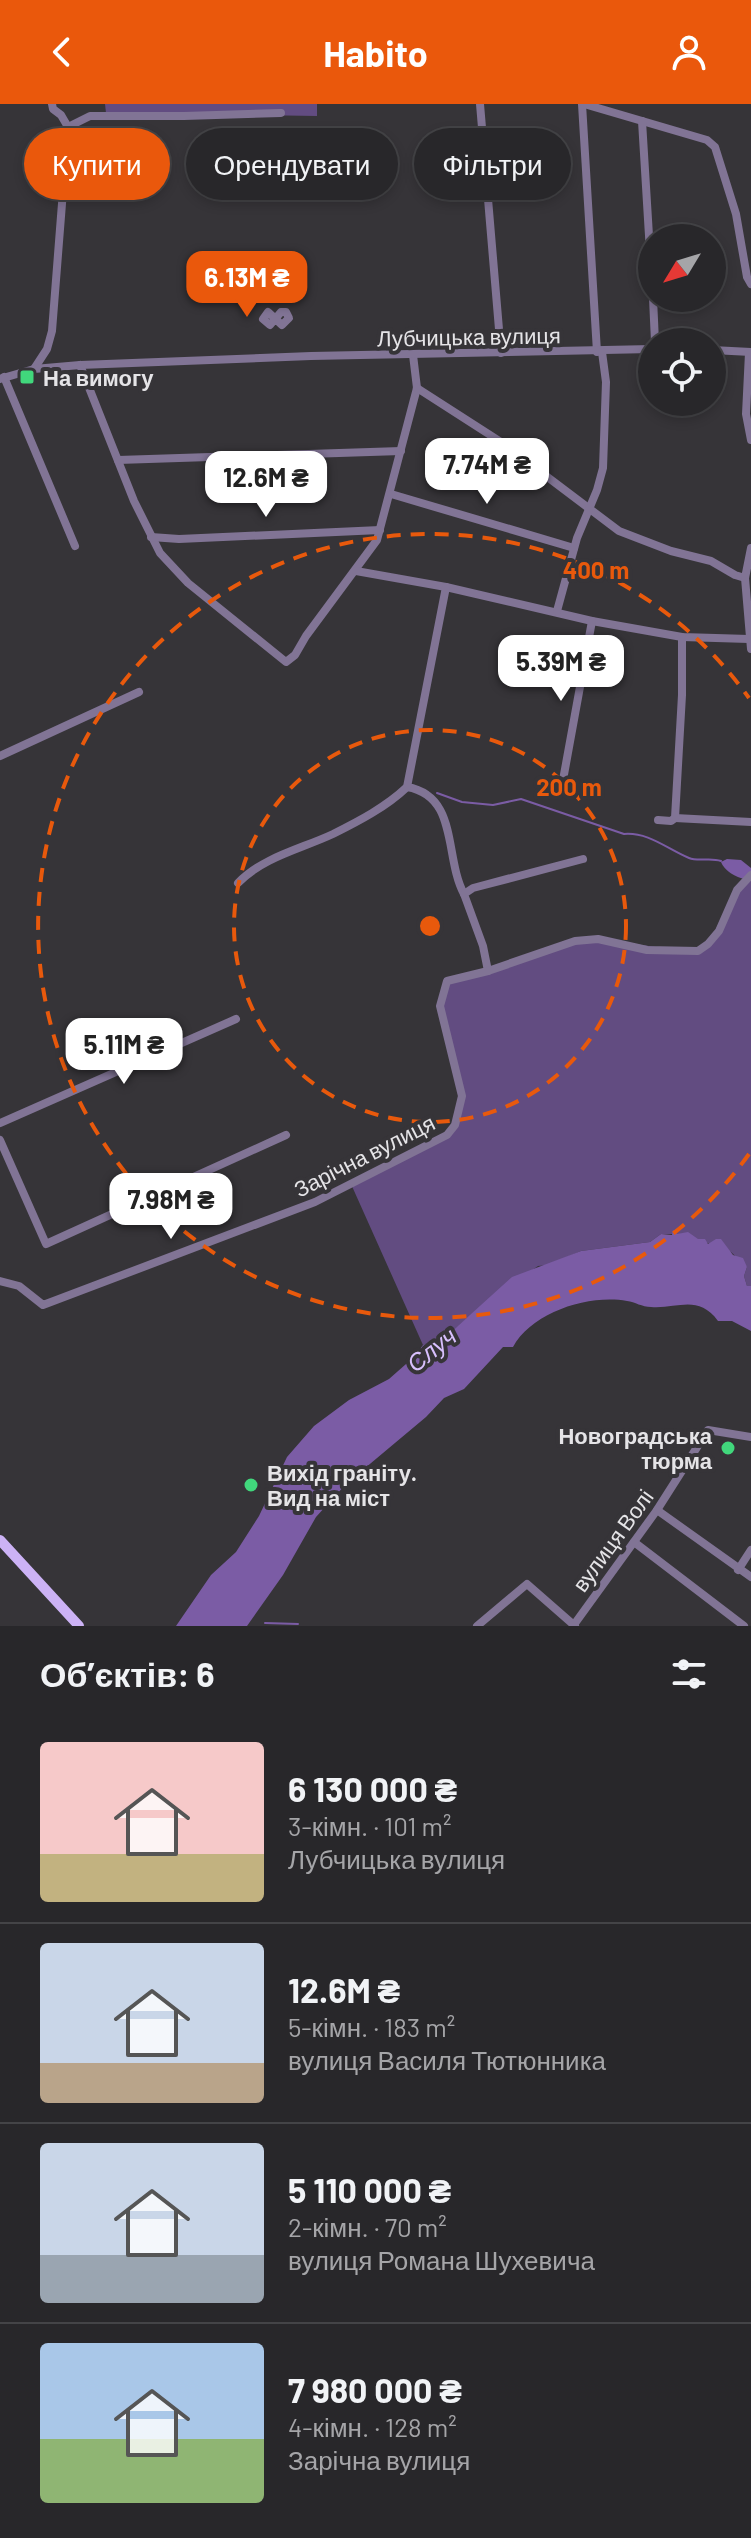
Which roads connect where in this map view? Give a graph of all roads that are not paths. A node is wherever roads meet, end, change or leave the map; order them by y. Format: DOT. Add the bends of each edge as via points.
graph roads {
  1 [pos="52,104"];
  2 [pos="480,104"];
  3 [pos="583,104"];
  4 [pos="281,113"];
  5 [pos="642,121"];
  6 [pos="68,127"];
  7 [pos="648,224"];
  8 [pos="751,284"];
  9 [pos="638,350"];
  10 [pos="726,351"];
  11 [pos="600,352"];
  12 [pos="750,352"];
  13 [pos="501,353"];
  14 [pos="413,355"];
  15 [pos="80,365"];
  16 [pos="34,369"];
  17 [pos="2,378"];
  18 [pos="417,388"];
  19 [pos="750,429"];
  20 [pos="751,440"];
  21 [pos="401,451"];
  22 [pos="118,460"];
  23 [pos="391,494"];
  24 [pos="588,510"];
  25 [pos="380,530"];
  26 [pos="151,537"];
  27 [pos="75,546"];
  28 [pos="574,548"];
  29 [pos="751,548"];
  30 [pos="356,571"];
  31 [pos="745,578"];
  32 [pos="446,587"];
  33 [pos="557,611"];
  34 [pos="592,621"];
  35 [pos="682,637"];
  36 [pos="750,644"];
  37 [pos="139,692"];
  38 [pos="0,756"];
  39 [pos="407,787"];
  40 [pos="561,791"];
  41 [pos="675,818"];
  42 [pos="658,820"];
  43 [pos="751,822"];
  44 [pos="583,859"];
  45 [pos="751,875"];
  46 [pos="238,883"];
  47 [pos="464,894"];
  48 [pos="488,971"];
  49 [pos="236,1019"];
  50 [pos="0,1123"];
  51 [pos="286,1135"];
  52 [pos="0,1140"];
  53 [pos="0,1281"];
  54 [pos="751,1437"];
  55 [pos="657,1510"];
  56 [pos="0,1540"];
  57 [pos="634,1542"];
  58 [pos="751,1550"];
  59 [pos="738,1570"];
  60 [pos="751,1577"];
  61 [pos="79,1626"];
  62 [pos="477,1626"];
  63 [pos="574,1626"];
  64 [pos="744,1626"];
  1 -- 6 [label="street"];
  2 -- 13 [label="street"];
  3 -- 5 [label="street"];
  3 -- 11 [label="street"];
  4 -- 6 [label="street" via="90,116"];
  5 -- 7 [label="street"];
  5 -- 8 [label="street" via="715,147"];
  6 -- 16 [label="street" via="52,331"];
  9 -- 11 [label="street, Лубчицька вулиця"];
  10 -- 12 [label="street"];
  11 -- 13 [label="street, Лубчицька вулиця"];
  11 -- 24 [label="street" via="606,382 603,468"];
  12 -- 19 [label="street"];
  13 -- 14 [label="street, Лубчицька вулиця"];
  14 -- 15 [label="street, Лубчицька вулиця"];
  14 -- 18 [label="street"];
  15 -- 16 [label="street, Лубчицька вулиця"];
  15 -- 22 [label="street"];
  16 -- 17 [label="street, Лубчицька вулиця"];
  17 -- 27 [label="street"];
  18 -- 21 [label="street"];
  18 -- 24 [label="street" via="501,442"];
  19 -- 20 [label="street"];
  21 -- 22 [label="street"];
  21 -- 23 [label="street"];
  22 -- 26 [label="street"];
  23 -- 25 [label="street"];
  23 -- 28 [label="street"];
  24 -- 28 [label="street"];
  24 -- 31 [label="street" via="639,541 711,561"];
  25 -- 26 [label="street"];
  25 -- 30 [label="street"];
  26 -- 30 [label="street" via="173,569 286,662"];
  28 -- 33 [label="street"];
  29 -- 31 [label="street"];
  30 -- 32 [label="street"];
  31 -- 36 [label="street"];
  32 -- 33 [label="street"];
  32 -- 39 [label="street"];
  33 -- 34 [label="street"];
  34 -- 35 [label="street"];
  34 -- 40 [label="street"];
  35 -- 36 [label="street"];
  35 -- 41 [label="street"];
  37 -- 38 [label="street"];
  39 -- 46 [label="street" via="391,802 269,861"];
  39 -- 47 [label="street" via="430,795 438,805"];
  41 -- 42 [label="street"];
  41 -- 43 [label="street"];
  44 -- 47 [label="street"];
  45 -- 48 [label="street, Зарічна вулиця" via="737,890 719,931 698,951 575,941"];
  47 -- 48 [label="street"];
  48 -- 53 [label="street, Зарічна вулиця" via="447,981 440,1006 462,1096 447,1135 315,1202 43,1305 19,1286"];
  49 -- 50 [label="street"];
  51 -- 52 [label="street" via="46,1244"];
  54 -- 55 [label="street, вулиця Волі" via="708,1430"];
  55 -- 57 [label="street, вулиця Волі"];
  55 -- 59 [label="street"];
  56 -- 61 [label="main road"];
  57 -- 63 [label="street, вулиця Волі"];
  57 -- 64 [label="street"];
  58 -- 59 [label="street"];
  59 -- 60 [label="street"];
  62 -- 63 [label="street" via="527,1584"];
}
